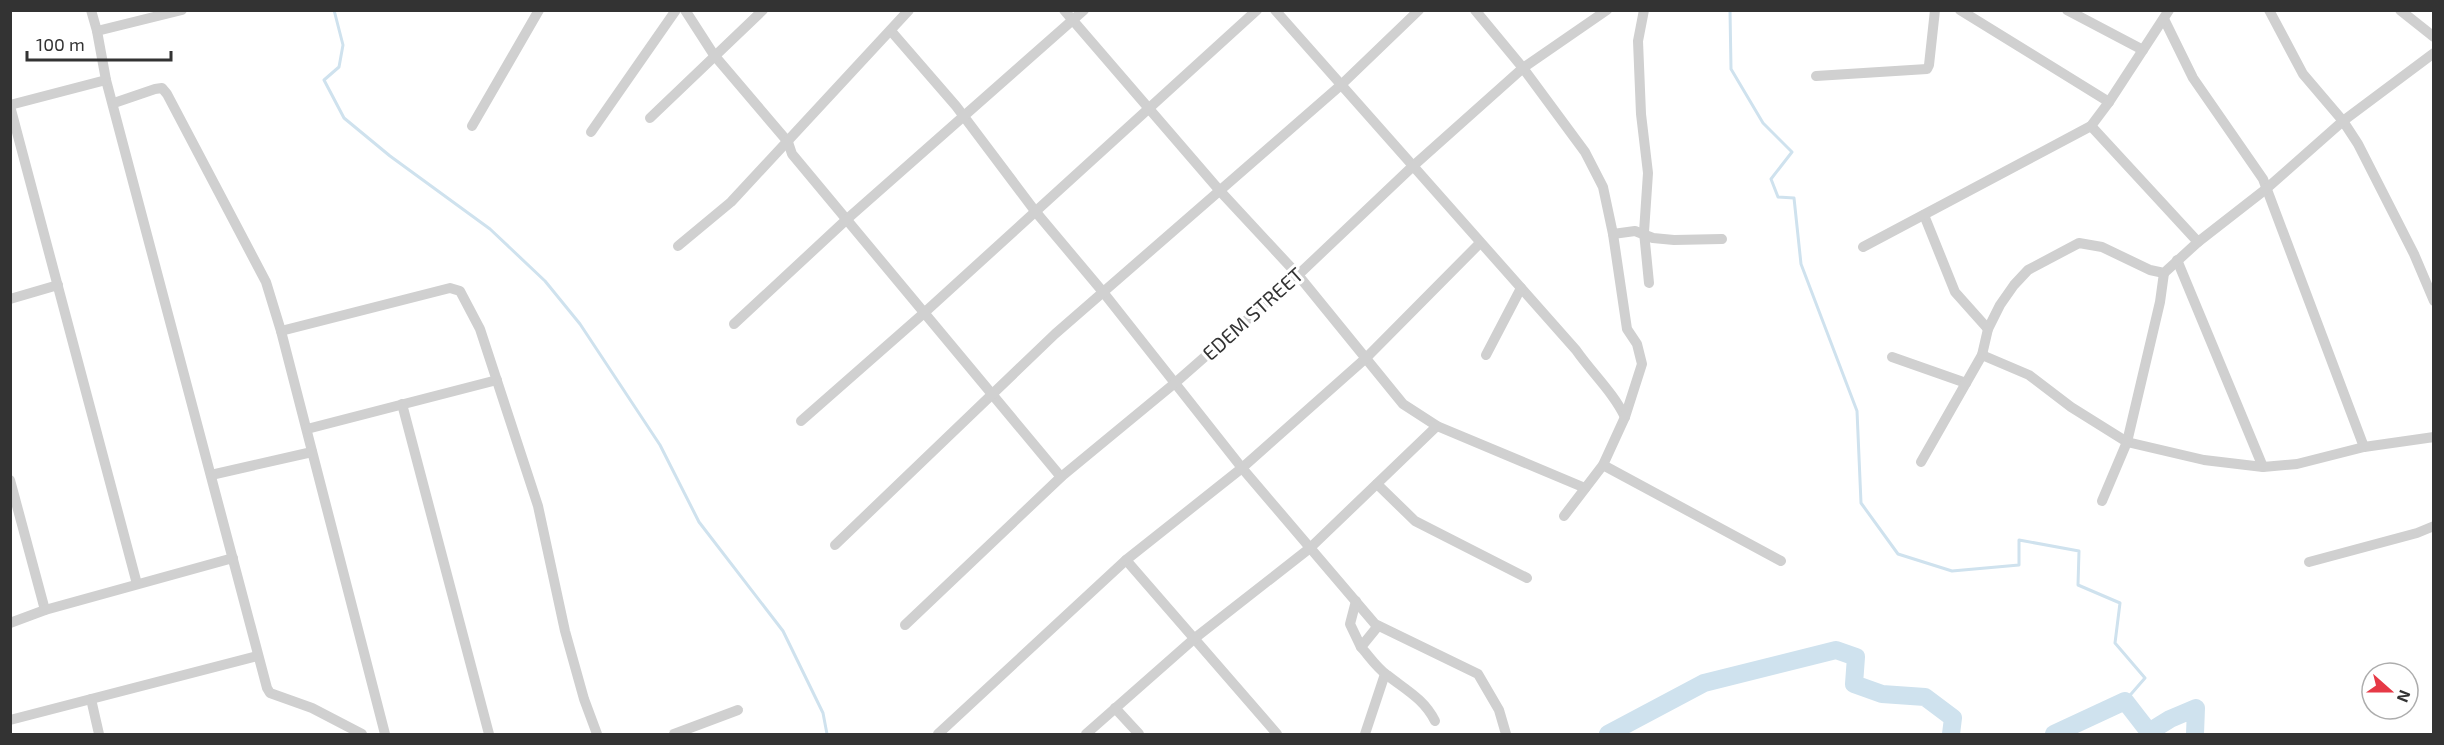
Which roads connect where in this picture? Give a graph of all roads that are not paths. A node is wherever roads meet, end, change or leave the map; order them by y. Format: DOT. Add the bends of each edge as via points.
graph roads {
  1 [pos="91,10"];
  2 [pos="182,10"];
  3 [pos="539,10"];
  4 [pos="676,10"];
  5 [pos="685,10"];
  6 [pos="763,10"];
  7 [pos="909,10"];
  8 [pos="1064,10"];
  9 [pos="1084,10"];
  10 [pos="1257,10"];
  11 [pos="1275,10"];
  12 [pos="1419,10"];
  13 [pos="1475,10"];
  14 [pos="1607,10"];
  15 [pos="1644,10"];
  16 [pos="1935,10"];
  17 [pos="1960,10"];
  18 [pos="2067,10"];
  19 [pos="2269,10"];
  20 [pos="2400,10"];
  21 [pos="2167,15"];
  22 [pos="1073,21"];
  23 [pos="97,31"];
  24 [pos="891,31"];
  25 [pos="2433,37"];
  26 [pos="2143,50"];
  27 [pos="2433,53"];
  28 [pos="714,55"];
  29 [pos="1523,68"];
  30 [pos="1816,76"];
  31 [pos="106,80"];
  32 [pos="1341,85"];
  33 [pos="2109,102"];
  34 [pos="114,103"];
  35 [pos="10,105"];
  36 [pos="1149,109"];
  37 [pos="964,116"];
  38 [pos="650,118"];
  39 [pos="2343,121"];
  40 [pos="472,126"];
  41 [pos="2091,126"];
  42 [pos="591,132"];
  43 [pos="788,142"];
  44 [pos="1412,167"];
  45 [pos="2266,189"];
  46 [pos="1220,191"];
  47 [pos="1035,211"];
  48 [pos="1924,216"];
  49 [pos="846,220"];
  50 [pos="1644,232"];
  51 [pos="1613,234"];
  52 [pos="1722,239"];
  53 [pos="2198,242"];
  54 [pos="1480,243"];
  55 [pos="678,246"];
  56 [pos="1863,247"];
  57 [pos="2177,260"];
  58 [pos="2164,273"];
  59 [pos="1298,274"];
  60 [pos="1649,283"];
  61 [pos="58,285"];
  62 [pos="1521,288"];
  63 [pos="1103,292"];
  64 [pos="10,299"];
  65 [pos="2433,301"];
  66 [pos="924,313"];
  67 [pos="735,324"];
  68 [pos="1988,329"];
  69 [pos="281,331"];
  70 [pos="1486,355"];
  71 [pos="1982,355"];
  72 [pos="1892,357"];
  73 [pos="1366,358"];
  74 [pos="497,380"];
  75 [pos="1175,383"];
  76 [pos="1966,383"];
  77 [pos="993,394"];
  78 [pos="402,404"];
  79 [pos="1625,417"];
  80 [pos="801,421"];
  81 [pos="1437,426"];
  82 [pos="306,429"];
  83 [pos="2433,437"];
  84 [pos="2127,442"];
  85 [pos="2364,447"];
  86 [pos="312,452"];
  87 [pos="1921,462"];
  88 [pos="1604,465"];
  89 [pos="2263,467"];
  90 [pos="1242,468"];
  91 [pos="211,475"];
  92 [pos="1061,477"];
  93 [pos="10,480"];
  94 [pos="1377,484"];
  95 [pos="1585,488"];
  96 [pos="2103,501"];
  97 [pos="1564,516"];
  98 [pos="2433,526"];
  99 [pos="835,545"];
  100 [pos="1310,548"];
  101 [pos="233,558"];
  102 [pos="1126,560"];
  103 [pos="1781,561"];
  104 [pos="2309,562"];
  105 [pos="1527,578"];
  106 [pos="137,584"];
  107 [pos="1356,602"];
  108 [pos="45,610"];
  109 [pos="10,623"];
  110 [pos="905,625"];
  111 [pos="1378,626"];
  112 [pos="1195,638"];
  113 [pos="1361,647"];
  114 [pos="257,656"];
  115 [pos="1385,674"];
  116 [pos="91,699"];
  117 [pos="1115,708"];
  118 [pos="738,710"];
  119 [pos="10,720"];
  120 [pos="1435,721"];
  121 [pos="1505,730"];
  122 [pos="99,735"];
  123 [pos="362,735"];
  124 [pos="385,735"];
  125 [pos="489,735"];
  126 [pos="597,735"];
  127 [pos="674,735"];
  128 [pos="938,735"];
  129 [pos="1086,735"];
  130 [pos="1139,735"];
  131 [pos="1277,735"];
  132 [pos="1365,735"];
  1 -- 23 [label="street"];
  2 -- 23 [label="street"];
  3 -- 40 [label="street"];
  4 -- 42 [label="street"];
  5 -- 28 [label="street"];
  6 -- 28 [label="street"];
  7 -- 24 [label="street"];
  8 -- 22 [label="street"];
  9 -- 22 [label="street"];
  10 -- 36 [label="street"];
  11 -- 32 [label="street"];
  12 -- 32 [label="street"];
  13 -- 29 [label="street"];
  14 -- 29 [label="street, EDEM STREET"];
  15 -- 50 [label="street" via="1638,41 1648,173"];
  16 -- 30 [label="street" via="1927,69"];
  17 -- 33 [label="street"];
  18 -- 26 [label="street"];
  19 -- 39 [label="street" via="2303,74"];
  20 -- 25 [label="street"];
  21 -- 26 [label="street"];
  21 -- 45 [label="street" via="2193,78 2258,170"];
  22 -- 36 [label="street"];
  22 -- 37 [label="street"];
  23 -- 31 [label="street"];
  24 -- 37 [label="street"];
  24 -- 43 [label="street"];
  26 -- 33 [label="street"];
  27 -- 39 [label="street"];
  28 -- 38 [label="street"];
  28 -- 43 [label="street"];
  29 -- 44 [label="street, EDEM STREET"];
  29 -- 51 [label="street" via="1585,152 1603,187"];
  31 -- 34 [label="street"];
  31 -- 35 [label="street"];
  32 -- 44 [label="street"];
  32 -- 46 [label="street"];
  33 -- 41 [label="street"];
  34 -- 69 [label="street" via="155,89 162,88 167,94 266,282"];
  34 -- 91 [label="street"];
  35 -- 61 [label="street"];
  36 -- 46 [label="street"];
  36 -- 47 [label="street"];
  37 -- 47 [label="street"];
  37 -- 49 [label="street"];
  39 -- 45 [label="street"];
  39 -- 65 [label="street" via="2414,254"];
  41 -- 48 [label="street"];
  41 -- 53 [label="street"];
  43 -- 49 [label="street" via="792,154"];
  43 -- 55 [label="street" via="721,212"];
  44 -- 54 [label="street"];
  44 -- 59 [label="street, EDEM STREET"];
  45 -- 53 [label="street"];
  45 -- 85 [label="street"];
  46 -- 59 [label="street"];
  46 -- 63 [label="street"];
  47 -- 63 [label="street"];
  47 -- 66 [label="street"];
  48 -- 56 [label="street"];
  48 -- 68 [label="street" via="1955,292"];
  49 -- 66 [label="street"];
  49 -- 67 [label="street"];
  50 -- 51 [label="street"];
  50 -- 52 [label="street" via="1653,238 1674,240"];
  50 -- 60 [label="street"];
  51 -- 79 [label="street" via="1627,329 1637,344 1642,364"];
  53 -- 57 [label="street"];
  54 -- 62 [label="street"];
  54 -- 73 [label="street"];
  57 -- 58 [label="street"];
  57 -- 89 [label="street"];
  58 -- 68 [label="street" via="2102,247 2079,243 2028,270 2000,305"];
  58 -- 84 [label="street"];
  59 -- 73 [label="street"];
  59 -- 75 [label="street, EDEM STREET"];
  61 -- 64 [label="street"];
  61 -- 106 [label="street"];
  62 -- 70 [label="street"];
  62 -- 79 [label="street" via="1619,403"];
  63 -- 75 [label="street"];
  63 -- 77 [label="street"];
  66 -- 77 [label="street"];
  66 -- 80 [label="street"];
  68 -- 71 [label="street"];
  69 -- 74 [label="street" via="455,289 463,295 480,329"];
  69 -- 82 [label="street"];
  71 -- 76 [label="street"];
  71 -- 84 [label="street" via="2029,375"];
  72 -- 76 [label="street"];
  73 -- 81 [label="street" via="1403,404"];
  73 -- 90 [label="street"];
  74 -- 78 [label="street"];
  74 -- 126 [label="street" via="537,506 565,631"];
  75 -- 90 [label="street"];
  75 -- 92 [label="street, EDEM STREET"];
  76 -- 87 [label="street"];
  77 -- 92 [label="street"];
  77 -- 99 [label="street"];
  78 -- 82 [label="street"];
  78 -- 125 [label="street"];
  79 -- 88 [label="street"];
  81 -- 94 [label="street"];
  81 -- 95 [label="street"];
  82 -- 86 [label="street"];
  83 -- 85 [label="street"];
  84 -- 89 [label="street" via="2204,460"];
  84 -- 96 [label="street"];
  85 -- 89 [label="street" via="2297,464"];
  86 -- 91 [label="street"];
  86 -- 124 [label="street"];
  88 -- 95 [label="street"];
  88 -- 103 [label="street"];
  90 -- 100 [label="street"];
  90 -- 102 [label="street"];
  91 -- 101 [label="street"];
  92 -- 110 [label="street, EDEM STREET"];
  93 -- 108 [label="street"];
  94 -- 100 [label="street"];
  94 -- 105 [label="street" via="1415,521"];
  95 -- 97 [label="street"];
  98 -- 104 [label="street"];
  100 -- 107 [label="street"];
  100 -- 112 [label="street"];
  101 -- 106 [label="street"];
  101 -- 114 [label="street"];
  102 -- 112 [label="street"];
  102 -- 128 [label="street"];
  106 -- 108 [label="street"];
  107 -- 111 [label="street"];
  107 -- 113 [label="street" via="1350,624"];
  108 -- 109 [label="street"];
  111 -- 113 [label="street"];
  111 -- 121 [label="street" via="1478,674 1499,710"];
  112 -- 117 [label="street"];
  112 -- 131 [label="street"];
  113 -- 115 [label="street"];
  114 -- 116 [label="street"];
  114 -- 123 [label="street" via="270,693 312,708"];
  115 -- 120 [label="street" via="1428,707"];
  115 -- 132 [label="street"];
  116 -- 119 [label="street"];
  116 -- 122 [label="street"];
  117 -- 129 [label="street"];
  117 -- 130 [label="street"];
  118 -- 127 [label="street"];
}
